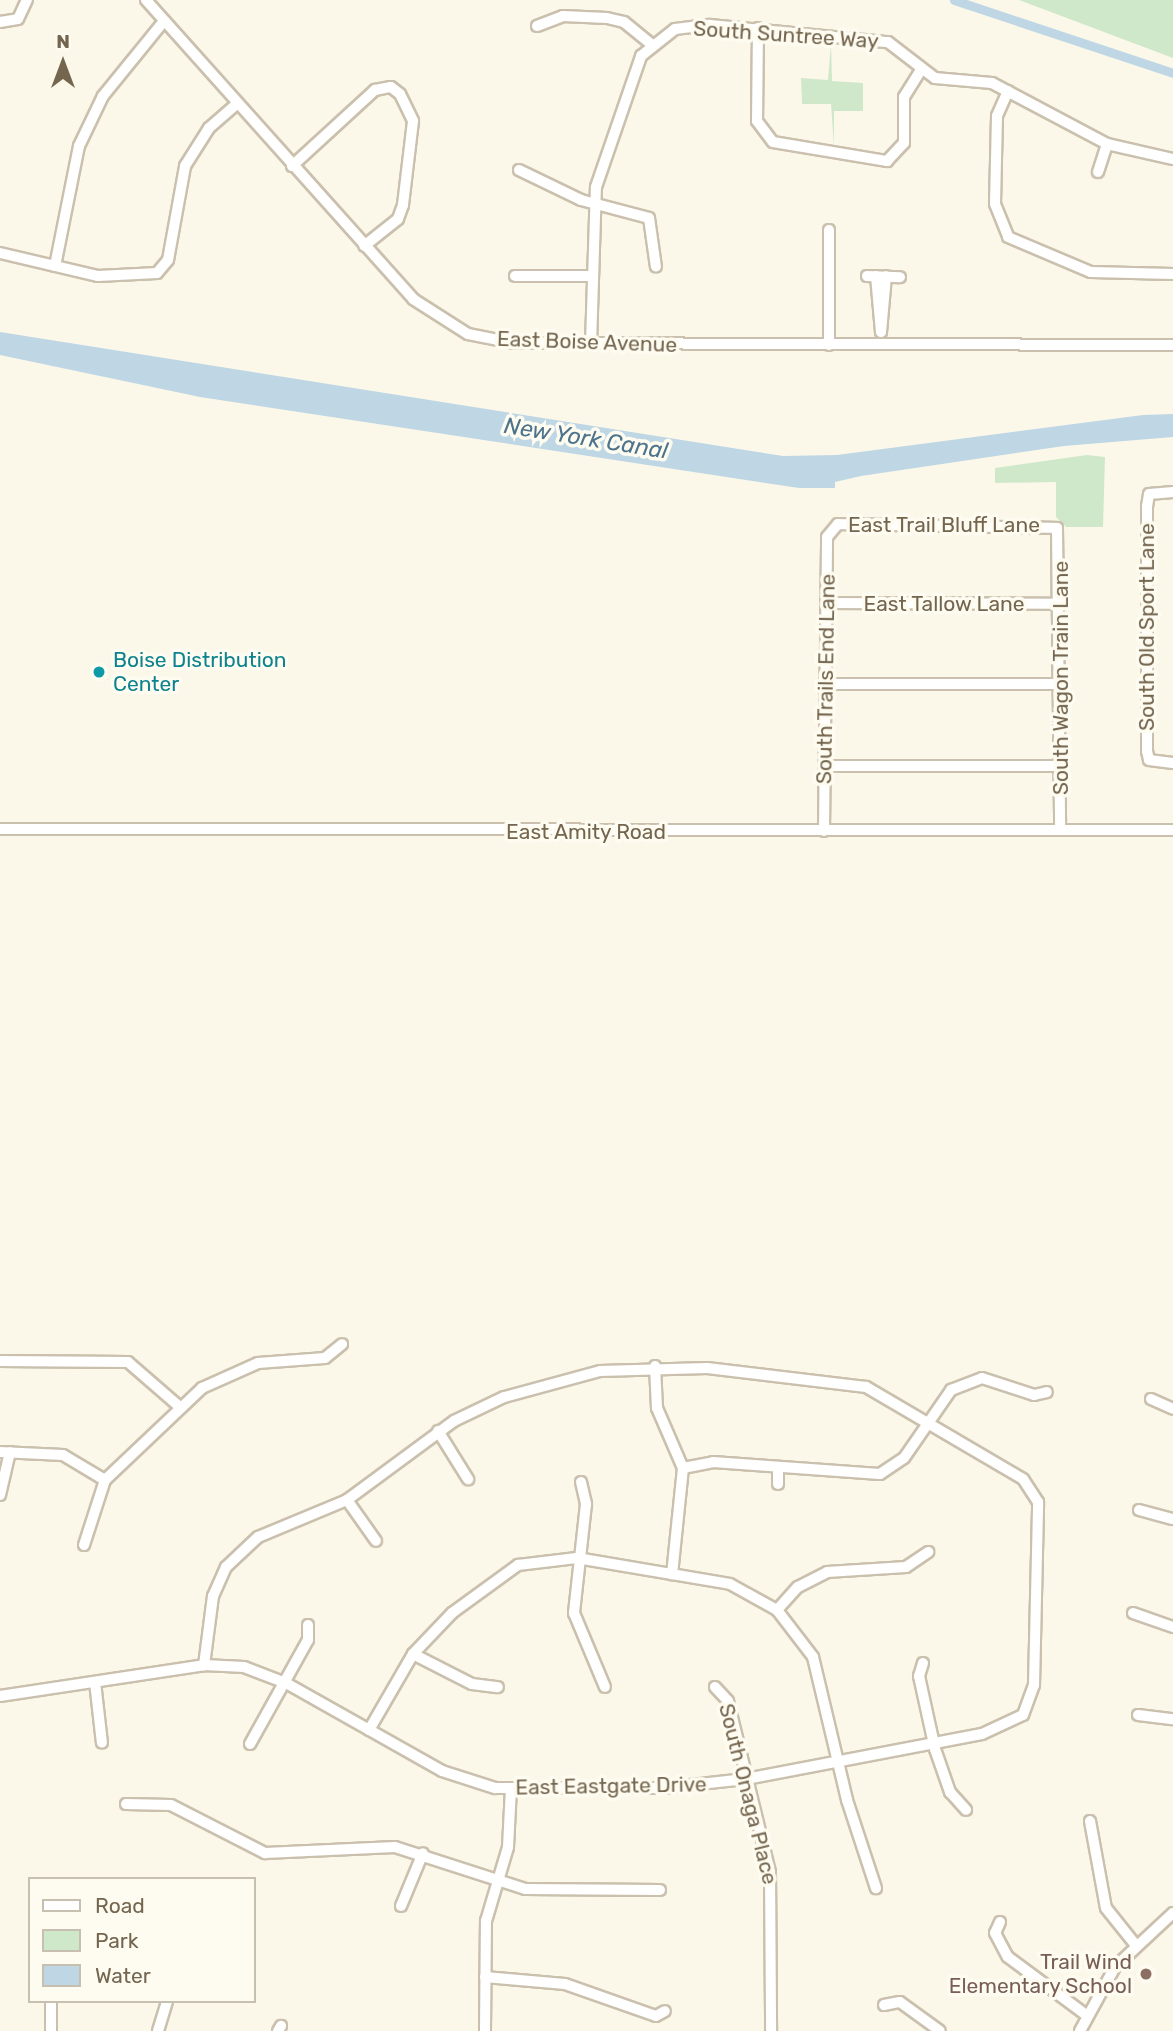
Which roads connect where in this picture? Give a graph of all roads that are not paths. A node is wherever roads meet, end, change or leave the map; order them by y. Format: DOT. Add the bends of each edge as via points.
graph roads {
  1 [pos="27,0"];
  2 [pos="146,0"];
  3 [pos="164,20"];
  4 [pos="0,22"];
  5 [pos="537,26"];
  6 [pos="758,28"];
  7 [pos="651,44"];
  8 [pos="921,70"];
  9 [pos="1007,91"];
  10 [pos="237,104"];
  11 [pos="1107,144"];
  12 [pos="1173,159"];
  13 [pos="292,166"];
  14 [pos="519,170"];
  15 [pos="1098,172"];
  16 [pos="592,203"];
  17 [pos="829,230"];
  18 [pos="364,246"];
  19 [pos="0,253"];
  20 [pos="55,265"];
  21 [pos="656,267"];
  22 [pos="1173,274"];
  23 [pos="515,276"];
  24 [pos="592,276"];
  25 [pos="900,276"];
  26 [pos="591,344"];
  27 [pos="829,345"];
  28 [pos="881,345"];
  29 [pos="1173,345"];
  30 [pos="1173,492"];
  31 [pos="1057,528"];
  32 [pos="831,529"];
  33 [pos="827,603"];
  34 [pos="1062,604"];
  35 [pos="826,684"];
  36 [pos="1061,684"];
  37 [pos="1173,763"];
  38 [pos="825,766"];
  39 [pos="1060,766"];
  40 [pos="0,829"];
  41 [pos="1060,830"];
  42 [pos="1173,830"];
  43 [pos="824,831"];
  44 [pos="342,1344"];
  45 [pos="0,1361"];
  46 [pos="655,1366"];
  47 [pos="1047,1392"];
  48 [pos="1152,1399"];
  49 [pos="180,1407"];
  50 [pos="1173,1409"];
  51 [pos="927,1422"];
  52 [pos="438,1431"];
  53 [pos="5,1452"];
  54 [pos="778,1467"];
  55 [pos="683,1468"];
  56 [pos="105,1479"];
  57 [pos="468,1479"];
  58 [pos="581,1482"];
  59 [pos="778,1483"];
  60 [pos="0,1495"];
  61 [pos="347,1500"];
  62 [pos="1139,1510"];
  63 [pos="1173,1519"];
  64 [pos="376,1541"];
  65 [pos="84,1545"];
  66 [pos="928,1552"];
  67 [pos="577,1558"];
  68 [pos="672,1574"];
  69 [pos="778,1610"];
  70 [pos="1133,1613"];
  71 [pos="308,1625"];
  72 [pos="1173,1627"];
  73 [pos="413,1654"];
  74 [pos="923,1663"];
  75 [pos="204,1665"];
  76 [pos="95,1682"];
  77 [pos="286,1683"];
  78 [pos="605,1686"];
  79 [pos="715,1686"];
  80 [pos="498,1688"];
  81 [pos="0,1696"];
  82 [pos="1138,1715"];
  83 [pos="1173,1719"];
  84 [pos="369,1730"];
  85 [pos="933,1741"];
  86 [pos="102,1742"];
  87 [pos="250,1744"];
  88 [pos="838,1759"];
  89 [pos="746,1779"];
  90 [pos="511,1788"];
  91 [pos="126,1804"];
  92 [pos="966,1810"];
  93 [pos="1090,1821"];
  94 [pos="423,1853"];
  95 [pos="497,1881"];
  96 [pos="876,1888"];
  97 [pos="660,1890"];
  98 [pos="401,1906"];
  99 [pos="1173,1913"];
  100 [pos="1000,1922"];
  101 [pos="1134,1943"];
  102 [pos="485,1977"];
  103 [pos="51,2003"];
  104 [pos="166,2003"];
  105 [pos="884,2005"];
  106 [pos="665,2011"];
  107 [pos="1086,2015"];
  108 [pos="51,2031"];
  109 [pos="158,2031"];
  110 [pos="485,2031"];
  111 [pos="771,2031"];
  112 [pos="940,2031"];
  113 [pos="1080,2031"];
  1 -- 4 [label="street" via="18,19"];
  2 -- 3 [label="street, East Boise Avenue"];
  3 -- 10 [label="street, East Boise Avenue"];
  3 -- 20 [label="street" via="103,96 79,146"];
  5 -- 7 [label="street" via="563,16 607,18 624,22"];
  6 -- 7 [label="street, South Suntree Way" via="687,26"];
  6 -- 8 [label="street, South Suntree Way" via="888,42"];
  6 -- 8 [label="street" via="762,134 773,142 880,163 895,156 904,143 906,89"];
  7 -- 16 [label="street" via="623,100"];
  8 -- 9 [label="street, South Suntree Way"];
  9 -- 11 [label="street, South Suntree Way"];
  9 -- 22 [label="street" via="997,116 996,204 1009,237 1091,272"];
  10 -- 13 [label="street, East Boise Avenue"];
  10 -- 20 [label="street" via="209,128 185,166 168,260 157,273 111,277"];
  11 -- 12 [label="street, South Suntree Way"];
  11 -- 15 [label="street"];
  13 -- 18 [label="street, East Boise Avenue"];
  13 -- 18 [label="street" via="375,90 391,87 413,121 406,190 398,219"];
  14 -- 16 [label="street"];
  16 -- 21 [label="street" via="649,218"];
  16 -- 24 [label="street"];
  17 -- 27 [label="street"];
  18 -- 26 [label="street, East Boise Avenue" via="413,299 468,334 514,343"];
  19 -- 20 [label="street"];
  23 -- 24 [label="street"];
  24 -- 26 [label="street"];
  25 -- 28 [label="street" via="876,276"];
  26 -- 27 [label="street, East Boise Avenue"];
  27 -- 28 [label="street, East Boise Avenue"];
  28 -- 29 [label="street, East Boise Avenue"];
  30 -- 37 [label="street, South Old Sport Lane" via="1149,494 1149,760"];
  31 -- 32 [label="street, East Trail Bluff Lane"];
  31 -- 34 [label="street, South Wagon Train Lane"];
  32 -- 33 [label="street, South Trails End Lane"];
  33 -- 34 [label="street, East Tallow Lane"];
  33 -- 35 [label="street, South Trails End Lane"];
  34 -- 36 [label="street, South Wagon Train Lane"];
  35 -- 36 [label="street"];
  35 -- 38 [label="street, South Trails End Lane"];
  36 -- 39 [label="street, South Wagon Train Lane"];
  38 -- 39 [label="street"];
  38 -- 43 [label="street, South Trails End Lane"];
  39 -- 41 [label="street, South Wagon Train Lane"];
  40 -- 43 [label="street, East Amity Road"];
  41 -- 42 [label="street, East Amity Road"];
  41 -- 43 [label="street, East Amity Road"];
  44 -- 49 [label="street" via="325,1358 238,1368"];
  45 -- 49 [label="street" via="128,1362 144,1370"];
  46 -- 51 [label="street" via="843,1381 888,1398"];
  46 -- 52 [label="street" via="556,1380"];
  46 -- 55 [label="street" via="662,1423"];
  47 -- 51 [label="street" via="1034,1395 991,1379 973,1379 951,1390"];
  48 -- 50 [label="street"];
  49 -- 56 [label="street"];
  51 -- 54 [label="street" via="904,1458 880,1474"];
  51 -- 85 [label="street, East Eastgate Drive" via="1023,1479 1034,1493 1030,1703 1001,1728"];
  52 -- 57 [label="street"];
  52 -- 61 [label="street"];
  53 -- 56 [label="street" via="63,1455"];
  53 -- 60 [label="street"];
  54 -- 55 [label="street" via="713,1462"];
  54 -- 59 [label="street"];
  55 -- 68 [label="street"];
  56 -- 65 [label="street"];
  58 -- 67 [label="street" via="586,1504"];
  61 -- 64 [label="street"];
  61 -- 75 [label="street" via="258,1537 226,1567 214,1596"];
  62 -- 63 [label="street"];
  66 -- 69 [label="street" via="906,1567 827,1572 798,1587"];
  67 -- 68 [label="street"];
  67 -- 73 [label="street" via="517,1565 452,1613"];
  67 -- 78 [label="street" via="574,1613"];
  68 -- 69 [label="street" via="730,1584"];
  69 -- 88 [label="street" via="813,1657"];
  70 -- 72 [label="street"];
  71 -- 77 [label="street" via="308,1640"];
  73 -- 80 [label="street" via="472,1684"];
  73 -- 84 [label="street"];
  74 -- 85 [label="street" via="919,1676"];
  75 -- 76 [label="street, East Eastgate Drive"];
  75 -- 77 [label="street, East Eastgate Drive" via="244,1667"];
  76 -- 81 [label="street, East Eastgate Drive"];
  76 -- 86 [label="street"];
  77 -- 84 [label="street, East Eastgate Drive"];
  77 -- 87 [label="street"];
  79 -- 89 [label="street, South Onaga Place" via="728,1700"];
  82 -- 83 [label="street"];
  84 -- 90 [label="street, East Eastgate Drive" via="442,1772"];
  85 -- 88 [label="street, East Eastgate Drive"];
  85 -- 92 [label="street" via="950,1793"];
  88 -- 89 [label="street, East Eastgate Drive"];
  88 -- 96 [label="street"];
  89 -- 90 [label="street, East Eastgate Drive" via="663,1788"];
  89 -- 111 [label="street, South Onaga Place" via="773,1896"];
  90 -- 95 [label="street" via="511,1830"];
  91 -- 94 [label="street" via="171,1805 187,1818 265,1853 331,1846"];
  93 -- 101 [label="street" via="1106,1908"];
  94 -- 95 [label="street"];
  94 -- 98 [label="street"];
  95 -- 97 [label="street" via="525,1889"];
  95 -- 102 [label="street" via="486,1921"];
  99 -- 101 [label="street"];
  100 -- 107 [label="street" via="995,1933 1014,1964"];
  101 -- 107 [label="street"];
  102 -- 106 [label="street" via="565,1984 656,2016"];
  102 -- 110 [label="street"];
  103 -- 108 [label="street"];
  104 -- 109 [label="street"];
  105 -- 112 [label="street" via="900,2002"];
  107 -- 113 [label="street"];
}
